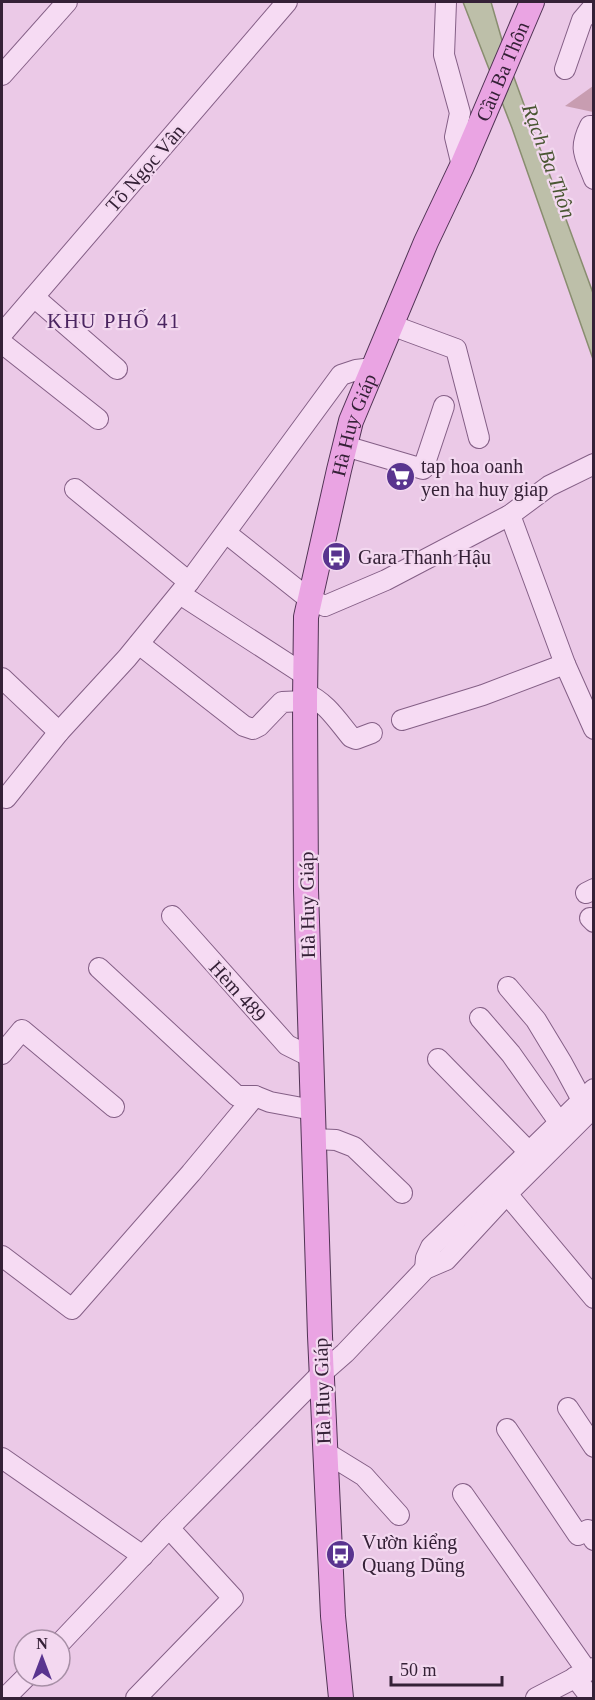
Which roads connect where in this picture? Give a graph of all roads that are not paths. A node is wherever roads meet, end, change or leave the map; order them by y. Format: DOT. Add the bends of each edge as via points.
graph roads {
  1 [pos="67,2"];
  2 [pos="446,2"];
  3 [pos="532,2"];
  4 [pos="278,5"];
  5 [pos="594,6"];
  6 [pos="565,69"];
  7 [pos="3,70"];
  8 [pos="594,126"];
  9 [pos="472,142"];
  10 [pos="462,166"];
  11 [pos="594,179"];
  12 [pos="34,297"];
  13 [pos="391,325"];
  14 [pos="2,334"];
  15 [pos="2,343"];
  16 [pos="373,368"];
  17 [pos="117,369"];
  18 [pos="444,405"];
  19 [pos="98,419"];
  20 [pos="479,438"];
  21 [pos="345,446"];
  22 [pos="594,464"];
  23 [pos="75,489"];
  24 [pos="510,515"];
  25 [pos="226,533"];
  26 [pos="184,588"];
  27 [pos="309,599"];
  28 [pos="139,644"];
  29 [pos="565,664"];
  30 [pos="2,678"];
  31 [pos="305,690"];
  32 [pos="402,720"];
  33 [pos="594,729"];
  34 [pos="59,732"];
  35 [pos="372,733"];
  36 [pos="6,798"];
  37 [pos="172,916"];
  38 [pos="99,968"];
  39 [pos="508,987"];
  40 [pos="480,1018"];
  41 [pos="2,1054"];
  42 [pos="311,1057"];
  43 [pos="438,1059"];
  44 [pos="255,1096"];
  45 [pos="590,1098"];
  46 [pos="114,1107"];
  47 [pos="313,1110"];
  48 [pos="559,1122"];
  49 [pos="314,1139"];
  50 [pos="528,1151"];
  51 [pos="402,1193"];
  52 [pos="507,1194"];
  53 [pos="2,1256"];
  54 [pos="425,1269"];
  55 [pos="592,1293"];
  56 [pos="321,1374"];
  57 [pos="568,1408"];
  58 [pos="507,1429"];
  59 [pos="594,1447"];
  60 [pos="325,1452"];
  61 [pos="2,1458"];
  62 [pos="463,1494"];
  63 [pos="399,1515"];
  64 [pos="169,1528"];
  65 [pos="594,1540"];
  66 [pos="143,1556"];
  67 [pos="72,1630"];
  68 [pos="585,1672"];
  69 [pos="136,1698"];
  70 [pos="341,1698"];
  71 [pos="536,1698"];
  72 [pos="591,1698"];
  1 -- 7 [label="street"];
  2 -- 10 [label="street" via="444,55 460,113 455,137"];
  3 -- 9 [label="main road, Cầu Ba Thôn"];
  4 -- 12 [label="street, Tô Ngọc Vân"];
  5 -- 6 [label="street" via="582,20"];
  8 -- 11 [label="street" via="590,126 583,149"];
  9 -- 10 [label="main road, Hà Huy Giáp"];
  10 -- 13 [label="main road, Hà Huy Giáp"];
  12 -- 14 [label="street, Tô Ngọc Vân"];
  12 -- 17 [label="street"];
  13 -- 16 [label="main road, Hà Huy Giáp"];
  13 -- 20 [label="street" via="456,349"];
  15 -- 19 [label="street"];
  16 -- 21 [label="main road, Hà Huy Giáp"];
  16 -- 25 [label="street" via="341,375"];
  18 -- 21 [label="street" via="423,469"];
  21 -- 27 [label="main road, Hà Huy Giáp"];
  22 -- 24 [label="street" via="549,486"];
  23 -- 26 [label="street"];
  24 -- 27 [label="street" via="386,580 325,606"];
  24 -- 29 [label="street"];
  25 -- 26 [label="street"];
  25 -- 27 [label="street"];
  26 -- 28 [label="street"];
  26 -- 31 [label="street"];
  27 -- 31 [label="main road, Hà Huy Giáp"];
  28 -- 31 [label="street" via="253,729 282,702"];
  28 -- 34 [label="street"];
  29 -- 32 [label="street"];
  29 -- 33 [label="street"];
  30 -- 34 [label="street"];
  31 -- 35 [label="street" via="324,704 351,737"];
  31 -- 42 [label="main road, Hà Huy Giáp"];
  34 -- 36 [label="street"];
  37 -- 42 [label="street, Hèm 489" via="287,1045"];
  38 -- 44 [label="street" via="237,1096"];
  39 -- 45 [label="street"];
  40 -- 48 [label="street"];
  41 -- 46 [label="street" via="22,1030"];
  42 -- 47 [label="main road, Hà Huy Giáp"];
  43 -- 50 [label="street"];
  44 -- 47 [label="street"];
  44 -- 53 [label="street" via="72,1309"];
  45 -- 48 [label="street"];
  45 -- 52 [label="street"];
  47 -- 49 [label="main road, Hà Huy Giáp"];
  48 -- 50 [label="street"];
  49 -- 51 [label="street" via="336,1140 354,1147"];
  49 -- 56 [label="main road, Hà Huy Giáp"];
  50 -- 54 [label="street" via="431,1247"];
  52 -- 54 [label="street" via="446,1260"];
  52 -- 55 [label="street"];
  54 -- 56 [label="street"];
  56 -- 60 [label="main road, Hà Huy Giáp"];
  56 -- 64 [label="street"];
  57 -- 59 [label="street"];
  58 -- 65 [label="street" via="578,1535 588,1530"];
  60 -- 63 [label="street" via="364,1476"];
  60 -- 70 [label="main road, Hà Huy Giáp"];
  61 -- 66 [label="street"];
  62 -- 68 [label="street"];
  64 -- 66 [label="street"];
  64 -- 69 [label="street" via="233,1598"];
  66 -- 67 [label="street"];
  68 -- 71 [label="street"];
  68 -- 72 [label="street"];
}
